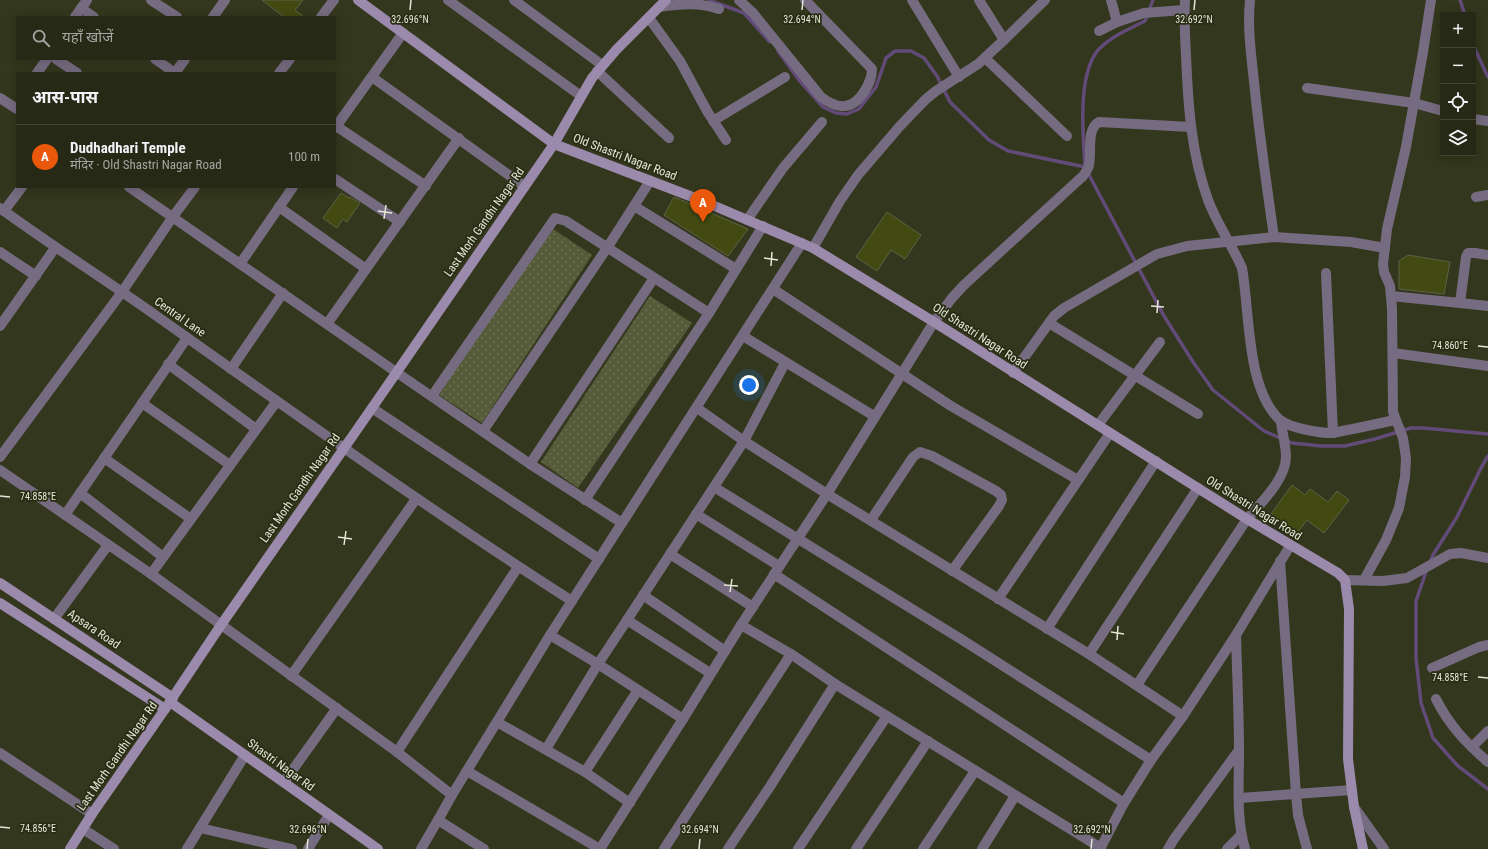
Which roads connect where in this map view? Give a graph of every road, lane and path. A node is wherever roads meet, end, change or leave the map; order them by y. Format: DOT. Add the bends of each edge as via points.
graph roads {
  1 [pos="151,0"];
  2 [pos="225,0"];
  3 [pos="334,0"];
  4 [pos="358,0"];
  5 [pos="448,0"];
  6 [pos="514,0"];
  7 [pos="805,0"];
  8 [pos="912,0"];
  9 [pos="979,0"];
  10 [pos="1045,0"];
  11 [pos="1111,0"];
  12 [pos="1250,0"];
  13 [pos="1431,0"];
  14 [pos="747,2"];
  15 [pos="84,4"];
  16 [pos="662,4"];
  17 [pos="1184,5"];
  18 [pos="719,9"];
  19 [pos="76,16"];
  20 [pos="93,16"];
  21 [pos="175,16"];
  22 [pos="215,16"];
  23 [pos="322,16"];
  24 [pos="649,18"];
  25 [pos="1117,22"];
  26 [pos="1099,31"];
  27 [pos="404,33"];
  28 [pos="1004,40"];
  29 [pos="985,58"];
  30 [pos="46,60"];
  31 [pos="58,60"];
  32 [pos="156,60"];
  33 [pos="184,60"];
  34 [pos="289,60"];
  35 [pos="600,68"];
  36 [pos="38,72"];
  37 [pos="76,72"];
  38 [pos="174,72"];
  39 [pos="176,72"];
  40 [pos="281,72"];
  41 [pos="372,77"];
  42 [pos="785,77"];
  43 [pos="957,78"];
  44 [pos="1307,88"];
  45 [pos="580,96"];
  46 [pos="0,98"];
  47 [pos="1414,103"];
  48 [pos="16,107"];
  49 [pos="1440,110"];
  50 [pos="1476,119"];
  51 [pos="713,121"];
  52 [pos="1488,121"];
  53 [pos="822,122"];
  54 [pos="336,127"];
  55 [pos="1191,127"];
  56 [pos="1067,136"];
  57 [pos="459,138"];
  58 [pos="669,138"];
  59 [pos="726,140"];
  60 [pos="554,144"];
  61 [pos="336,180"];
  62 [pos="650,181"];
  63 [pos="426,186"];
  64 [pos="524,186"];
  65 [pos="21,188"];
  66 [pos="130,188"];
  67 [pos="193,188"];
  68 [pos="292,188"];
  69 [pos="1488,195"];
  70 [pos="1476,197"];
  71 [pos="634,206"];
  72 [pos="279,207"];
  73 [pos="2,210"];
  74 [pos="172,218"];
  75 [pos="747,220"];
  76 [pos="400,222"];
  77 [pos="764,226"];
  78 [pos="1274,237"];
  79 [pos="1229,242"];
  80 [pos="802,243"];
  81 [pos="55,248"];
  82 [pos="607,248"];
  83 [pos="813,248"];
  84 [pos="1385,248"];
  85 [pos="0,252"];
  86 [pos="1488,255"];
  87 [pos="240,264"];
  88 [pos="366,269"];
  89 [pos="736,270"];
  90 [pos="1326,273"];
  91 [pos="36,276"];
  92 [pos="654,278"];
  93 [pos="773,289"];
  94 [pos="122,292"];
  95 [pos="283,293"];
  96 [pos="1391,296"];
  97 [pos="1460,303"];
  98 [pos="1488,306"];
  99 [pos="709,314"];
  100 [pos="934,322"];
  101 [pos="1049,323"];
  102 [pos="327,324"];
  103 [pos="0,326"];
  104 [pos="743,336"];
  105 [pos="187,338"];
  106 [pos="1160,342"];
  107 [pos="1393,353"];
  108 [pos="785,362"];
  109 [pos="168,364"];
  110 [pos="1488,366"];
  111 [pos="231,369"];
  112 [pos="396,372"];
  113 [pos="1013,373"];
  114 [pos="902,375"];
  115 [pos="1134,375"];
  116 [pos="432,396"];
  117 [pos="277,401"];
  118 [pos="142,402"];
  119 [pos="372,408"];
  120 [pos="696,408"];
  121 [pos="1198,414"];
  122 [pos="874,416"];
  123 [pos="1397,423"];
  124 [pos="1098,425"];
  125 [pos="1281,425"];
  126 [pos="256,429"];
  127 [pos="483,431"];
  128 [pos="1110,433"];
  129 [pos="1333,433"];
  130 [pos="744,441"];
  131 [pos="344,449"];
  132 [pos="0,457"];
  133 [pos="104,458"];
  134 [pos="1156,461"];
  135 [pos="530,464"];
  136 [pos="230,465"];
  137 [pos="0,470"];
  138 [pos="1078,480"];
  139 [pos="714,487"];
  140 [pos="1198,488"];
  141 [pos="80,493"];
  142 [pos="827,494"];
  143 [pos="416,499"];
  144 [pos="585,500"];
  145 [pos="696,514"];
  146 [pos="65,515"];
  147 [pos="191,519"];
  148 [pos="1247,519"];
  149 [pos="871,520"];
  150 [pos="622,523"];
  151 [pos="797,538"];
  152 [pos="108,545"];
  153 [pos="1290,546"];
  154 [pos="670,554"];
  155 [pos="163,557"];
  156 [pos="1488,558"];
  157 [pos="599,559"];
  158 [pos="1280,561"];
  159 [pos="518,567"];
  160 [pos="777,570"];
  161 [pos="952,571"];
  162 [pos="150,574"];
  163 [pos="1345,580"];
  164 [pos="1364,580"];
  165 [pos="0,583"];
  166 [pos="643,595"];
  167 [pos="998,599"];
  168 [pos="572,601"];
  169 [pos="0,603"];
  170 [pos="753,607"];
  171 [pos="54,618"];
  172 [pos="627,620"];
  173 [pos="220,625"];
  174 [pos="741,625"];
  175 [pos="1047,629"];
  176 [pos="550,635"];
  177 [pos="1236,635"];
  178 [pos="1488,645"];
  179 [pos="725,651"];
  180 [pos="791,654"];
  181 [pos="1089,654"];
  182 [pos="598,664"];
  183 [pos="1432,668"];
  184 [pos="710,673"];
  185 [pos="291,676"];
  186 [pos="836,684"];
  187 [pos="1137,685"];
  188 [pos="638,690"];
  189 [pos="1436,699"];
  190 [pos="169,703"];
  191 [pos="337,708"];
  192 [pos="887,716"];
  193 [pos="1183,716"];
  194 [pos="683,719"];
  195 [pos="497,722"];
  196 [pos="1488,731"];
  197 [pos="928,741"];
  198 [pos="1472,747"];
  199 [pos="546,749"];
  200 [pos="1239,750"];
  201 [pos="397,752"];
  202 [pos="0,753"];
  203 [pos="245,755"];
  204 [pos="1151,760"];
  205 [pos="1488,762"];
  206 [pos="467,771"];
  207 [pos="976,771"];
  208 [pos="585,772"];
  209 [pos="284,782"];
  210 [pos="1352,790"];
  211 [pos="1296,794"];
  212 [pos="452,795"];
  213 [pos="1015,796"];
  214 [pos="1239,798"];
  215 [pos="630,803"];
  216 [pos="1124,804"];
  217 [pos="1354,807"];
  218 [pos="92,814"];
  219 [pos="329,815"];
  220 [pos="438,820"];
  221 [pos="200,828"];
  222 [pos="83,829"];
  223 [pos="1241,835"];
  224 [pos="730,848"];
  225 [pos="1101,848"];
  226 [pos="70,849"];
  227 [pos="114,849"];
  228 [pos="188,849"];
  229 [pos="292,849"];
  230 [pos="308,849"];
  231 [pos="378,849"];
  232 [pos="421,849"];
  233 [pos="484,849"];
  234 [pos="600,849"];
  235 [pos="664,849"];
  236 [pos="798,849"];
  237 [pos="856,849"];
  238 [pos="923,849"];
  239 [pos="982,849"];
  240 [pos="1168,849"];
  241 [pos="1227,849"];
  242 [pos="1245,849"];
  243 [pos="1307,849"];
  244 [pos="1363,849"];
  245 [pos="1384,849"];
  1 -- 21 [label="street"];
  2 -- 22 [label="street"];
  3 -- 23 [label="street"];
  4 -- 27 [label="street, Old Shastri Nagar Road"];
  5 -- 45 [label="street"];
  6 -- 35 [label="street"];
  7 -- 14 [label="street" via="872,69 869,84 857,101 850,105 843,107 829,103 821,97"];
  8 -- 43 [label="street"];
  9 -- 28 [label="street"];
  10 -- 28 [label="street"];
  11 -- 25 [label="street"];
  12 -- 78 [label="street" via="1253,73"];
  13 -- 47 [label="street"];
  15 -- 19 [label="street"];
  15 -- 20 [label="street"];
  16 -- 18 [label="street" via="702,5"];
  16 -- 24 [label="street, Last Morh Gandhi Nagar Rd"];
  17 -- 25 [label="street"];
  17 -- 55 [label="street"];
  24 -- 35 [label="street, Last Morh Gandhi Nagar Rd"];
  24 -- 51 [label="street" via="680,61"];
  25 -- 26 [label="street"];
  27 -- 41 [label="street"];
  27 -- 60 [label="street, Old Shastri Nagar Road"];
  28 -- 29 [label="street"];
  29 -- 43 [label="street"];
  29 -- 56 [label="street"];
  30 -- 36 [label="street"];
  31 -- 37 [label="street"];
  32 -- 38 [label="street"];
  33 -- 39 [label="street"];
  34 -- 40 [label="street"];
  35 -- 45 [label="street, Last Morh Gandhi Nagar Rd"];
  35 -- 58 [label="street"];
  41 -- 54 [label="street"];
  41 -- 57 [label="street"];
  42 -- 51 [label="street"];
  43 -- 83 [label="street" via="926,99 858,175"];
  44 -- 47 [label="street"];
  45 -- 60 [label="street, Last Morh Gandhi Nagar Rd"];
  46 -- 48 [label="street"];
  47 -- 49 [label="street"];
  47 -- 84 [label="street"];
  50 -- 52 [label="street"];
  51 -- 59 [label="street"];
  53 -- 75 [label="street" via="783,168"];
  54 -- 63 [label="street"];
  55 -- 79 [label="street" via="1202,184"];
  55 -- 100 [label="street" via="1099,122 1094,125 1090,163 1086,172 964,286"];
  57 -- 63 [label="street"];
  57 -- 64 [label="street"];
  60 -- 62 [label="street, Old Shastri Nagar Road"];
  60 -- 64 [label="street, Last Morh Gandhi Nagar Rd"];
  61 -- 76 [label="street"];
  62 -- 71 [label="street"];
  62 -- 75 [label="street, Old Shastri Nagar Road"];
  63 -- 76 [label="street"];
  64 -- 112 [label="street, Last Morh Gandhi Nagar Rd"];
  65 -- 73 [label="street"];
  66 -- 74 [label="street"];
  67 -- 74 [label="street"];
  68 -- 72 [label="street"];
  69 -- 70 [label="street"];
  71 -- 82 [label="street"];
  71 -- 89 [label="street"];
  72 -- 87 [label="street"];
  72 -- 88 [label="street"];
  73 -- 81 [label="street, Central Lane"];
  74 -- 87 [label="street"];
  74 -- 94 [label="street"];
  75 -- 77 [label="street, Old Shastri Nagar Road"];
  76 -- 88 [label="street"];
  77 -- 80 [label="street, Old Shastri Nagar Road"];
  77 -- 89 [label="street"];
  78 -- 79 [label="street"];
  78 -- 84 [label="street" via="1351,242"];
  79 -- 101 [label="street" via="1187,246 1157,254 1064,308"];
  79 -- 125 [label="street" via="1242,268 1257,382"];
  80 -- 83 [label="street, Old Shastri Nagar Road"];
  80 -- 93 [label="street"];
  81 -- 91 [label="street"];
  81 -- 94 [label="street, Central Lane"];
  82 -- 92 [label="street"];
  82 -- 116 [label="street" via="560,218 555,218"];
  82 -- 127 [label="street"];
  83 -- 100 [label="street, Old Shastri Nagar Road"];
  84 -- 96 [label="street" via="1384,272"];
  85 -- 91 [label="street"];
  86 -- 97 [label="street" via="1474,253 1466,257"];
  87 -- 95 [label="street"];
  88 -- 102 [label="street"];
  89 -- 99 [label="street"];
  90 -- 129 [label="street"];
  91 -- 103 [label="street"];
  92 -- 99 [label="street"];
  92 -- 135 [label="street"];
  93 -- 104 [label="street"];
  93 -- 114 [label="street"];
  94 -- 105 [label="street, Central Lane"];
  94 -- 132 [label="street"];
  95 -- 102 [label="street"];
  95 -- 111 [label="street"];
  96 -- 97 [label="street"];
  96 -- 107 [label="street"];
  97 -- 98 [label="street"];
  99 -- 144 [label="street"];
  100 -- 113 [label="street, Old Shastri Nagar Road"];
  100 -- 114 [label="street"];
  101 -- 113 [label="street"];
  101 -- 115 [label="street"];
  102 -- 112 [label="street"];
  104 -- 108 [label="street"];
  104 -- 120 [label="street"];
  105 -- 109 [label="street"];
  105 -- 111 [label="street, Central Lane"];
  106 -- 115 [label="street"];
  107 -- 110 [label="street"];
  107 -- 123 [label="street" via="1392,404"];
  108 -- 122 [label="street"];
  108 -- 130 [label="street"];
  109 -- 118 [label="street"];
  109 -- 126 [label="street"];
  111 -- 117 [label="street, Central Lane"];
  112 -- 116 [label="street"];
  112 -- 119 [label="street, Last Morh Gandhi Nagar Rd"];
  113 -- 124 [label="street, Old Shastri Nagar Road"];
  114 -- 122 [label="street"];
  114 -- 138 [label="street"];
  115 -- 121 [label="street"];
  115 -- 124 [label="street"];
  116 -- 127 [label="street"];
  117 -- 126 [label="street"];
  117 -- 131 [label="street, Central Lane"];
  118 -- 133 [label="street"];
  118 -- 136 [label="street"];
  119 -- 131 [label="street, Last Morh Gandhi Nagar Rd"];
  119 -- 157 [label="street"];
  120 -- 130 [label="street"];
  120 -- 150 [label="street"];
  122 -- 142 [label="street"];
  123 -- 129 [label="street"];
  123 -- 164 [label="street" via="1403,438 1406,458 1400,508"];
  124 -- 128 [label="street, Old Shastri Nagar Road"];
  125 -- 129 [label="street"];
  125 -- 148 [label="street" via="1286,448 1284,469"];
  126 -- 136 [label="street"];
  127 -- 135 [label="street"];
  128 -- 134 [label="street, Old Shastri Nagar Road"];
  128 -- 138 [label="street"];
  130 -- 139 [label="street"];
  130 -- 142 [label="street"];
  131 -- 143 [label="street, Central Lane"];
  131 -- 173 [label="street, Last Morh Gandhi Nagar Rd"];
  133 -- 141 [label="street"];
  133 -- 147 [label="street"];
  134 -- 140 [label="street, Old Shastri Nagar Road"];
  134 -- 175 [label="street"];
  135 -- 144 [label="street"];
  136 -- 147 [label="street"];
  137 -- 146 [label="street"];
  138 -- 167 [label="street"];
  139 -- 145 [label="street"];
  139 -- 151 [label="street"];
  140 -- 148 [label="street, Old Shastri Nagar Road"];
  140 -- 181 [label="street"];
  141 -- 146 [label="street"];
  141 -- 155 [label="street"];
  142 -- 149 [label="street"];
  142 -- 151 [label="street"];
  143 -- 159 [label="street, Central Lane"];
  143 -- 185 [label="street"];
  144 -- 150 [label="street"];
  145 -- 154 [label="street"];
  145 -- 160 [label="street"];
  146 -- 152 [label="street"];
  147 -- 155 [label="street"];
  148 -- 153 [label="street, Old Shastri Nagar Road"];
  148 -- 187 [label="street"];
  149 -- 161 [label="street"];
  149 -- 161 [label="street" via="913,457 920,452 932,456 1001,495 999,506"];
  150 -- 157 [label="street"];
  151 -- 160 [label="street"];
  151 -- 204 [label="street"];
  152 -- 162 [label="street"];
  152 -- 171 [label="street"];
  153 -- 158 [label="street"];
  153 -- 163 [label="street, Old Shastri Nagar Road" via="1331,568"];
  154 -- 166 [label="street"];
  154 -- 170 [label="street"];
  155 -- 162 [label="street"];
  156 -- 164 [label="street" via="1461,553 1450,554 1407,578"];
  157 -- 168 [label="street"];
  158 -- 177 [label="street"];
  158 -- 211 [label="street"];
  159 -- 168 [label="street, Central Lane"];
  159 -- 201 [label="street"];
  160 -- 170 [label="street"];
  160 -- 216 [label="street"];
  161 -- 167 [label="street"];
  162 -- 173 [label="street"];
  163 -- 164 [label="street"];
  163 -- 210 [label="street" via="1349,609 1348,759"];
  165 -- 171 [label="street, Apsara Road"];
  166 -- 172 [label="street"];
  166 -- 179 [label="street"];
  167 -- 175 [label="street"];
  168 -- 176 [label="street"];
  169 -- 190 [label="street"];
  170 -- 174 [label="street"];
  171 -- 190 [label="street, Apsara Road"];
  172 -- 182 [label="street"];
  172 -- 184 [label="street"];
  173 -- 185 [label="street"];
  173 -- 190 [label="street, Last Morh Gandhi Nagar Rd"];
  174 -- 179 [label="street"];
  174 -- 180 [label="street"];
  175 -- 181 [label="street"];
  176 -- 182 [label="street"];
  176 -- 195 [label="street"];
  177 -- 193 [label="street"];
  177 -- 200 [label="street"];
  178 -- 183 [label="street"];
  179 -- 184 [label="street"];
  180 -- 186 [label="street"];
  180 -- 235 [label="street"];
  181 -- 187 [label="street"];
  182 -- 188 [label="street"];
  182 -- 199 [label="street"];
  184 -- 194 [label="street"];
  185 -- 191 [label="street"];
  186 -- 192 [label="street"];
  186 -- 224 [label="street"];
  187 -- 193 [label="street"];
  188 -- 194 [label="street"];
  188 -- 208 [label="street"];
  189 -- 198 [label="street" via="1453,728"];
  190 -- 203 [label="street, Shastri Nagar Rd"];
  190 -- 218 [label="street, Last Morh Gandhi Nagar Rd"];
  191 -- 201 [label="street"];
  191 -- 209 [label="street"];
  192 -- 197 [label="street"];
  192 -- 236 [label="street"];
  193 -- 204 [label="street"];
  194 -- 215 [label="street"];
  195 -- 199 [label="street"];
  195 -- 206 [label="street"];
  196 -- 198 [label="street"];
  197 -- 207 [label="street"];
  197 -- 237 [label="street"];
  198 -- 205 [label="street"];
  199 -- 208 [label="street"];
  200 -- 214 [label="street"];
  200 -- 240 [label="street"];
  201 -- 212 [label="street"];
  202 -- 218 [label="street"];
  203 -- 209 [label="street, Shastri Nagar Rd"];
  203 -- 221 [label="street"];
  204 -- 216 [label="street"];
  206 -- 212 [label="street"];
  206 -- 234 [label="street"];
  207 -- 213 [label="street"];
  207 -- 238 [label="street"];
  208 -- 215 [label="street"];
  209 -- 219 [label="street, Shastri Nagar Rd"];
  210 -- 211 [label="street"];
  210 -- 217 [label="street"];
  211 -- 214 [label="street"];
  211 -- 243 [label="street" via="1298,815"];
  212 -- 220 [label="street"];
  213 -- 225 [label="street"];
  213 -- 239 [label="street"];
  214 -- 223 [label="street"];
  215 -- 234 [label="street"];
  216 -- 225 [label="street"];
  217 -- 244 [label="street"];
  217 -- 245 [label="street"];
  218 -- 222 [label="street, Last Morh Gandhi Nagar Rd"];
  219 -- 230 [label="street"];
  219 -- 231 [label="street, Shastri Nagar Rd"];
  220 -- 232 [label="street"];
  220 -- 233 [label="street"];
  221 -- 228 [label="street"];
  221 -- 229 [label="street"];
  222 -- 226 [label="street, Last Morh Gandhi Nagar Rd"];
  222 -- 227 [label="street"];
  223 -- 241 [label="street"];
  223 -- 242 [label="street"];
}
